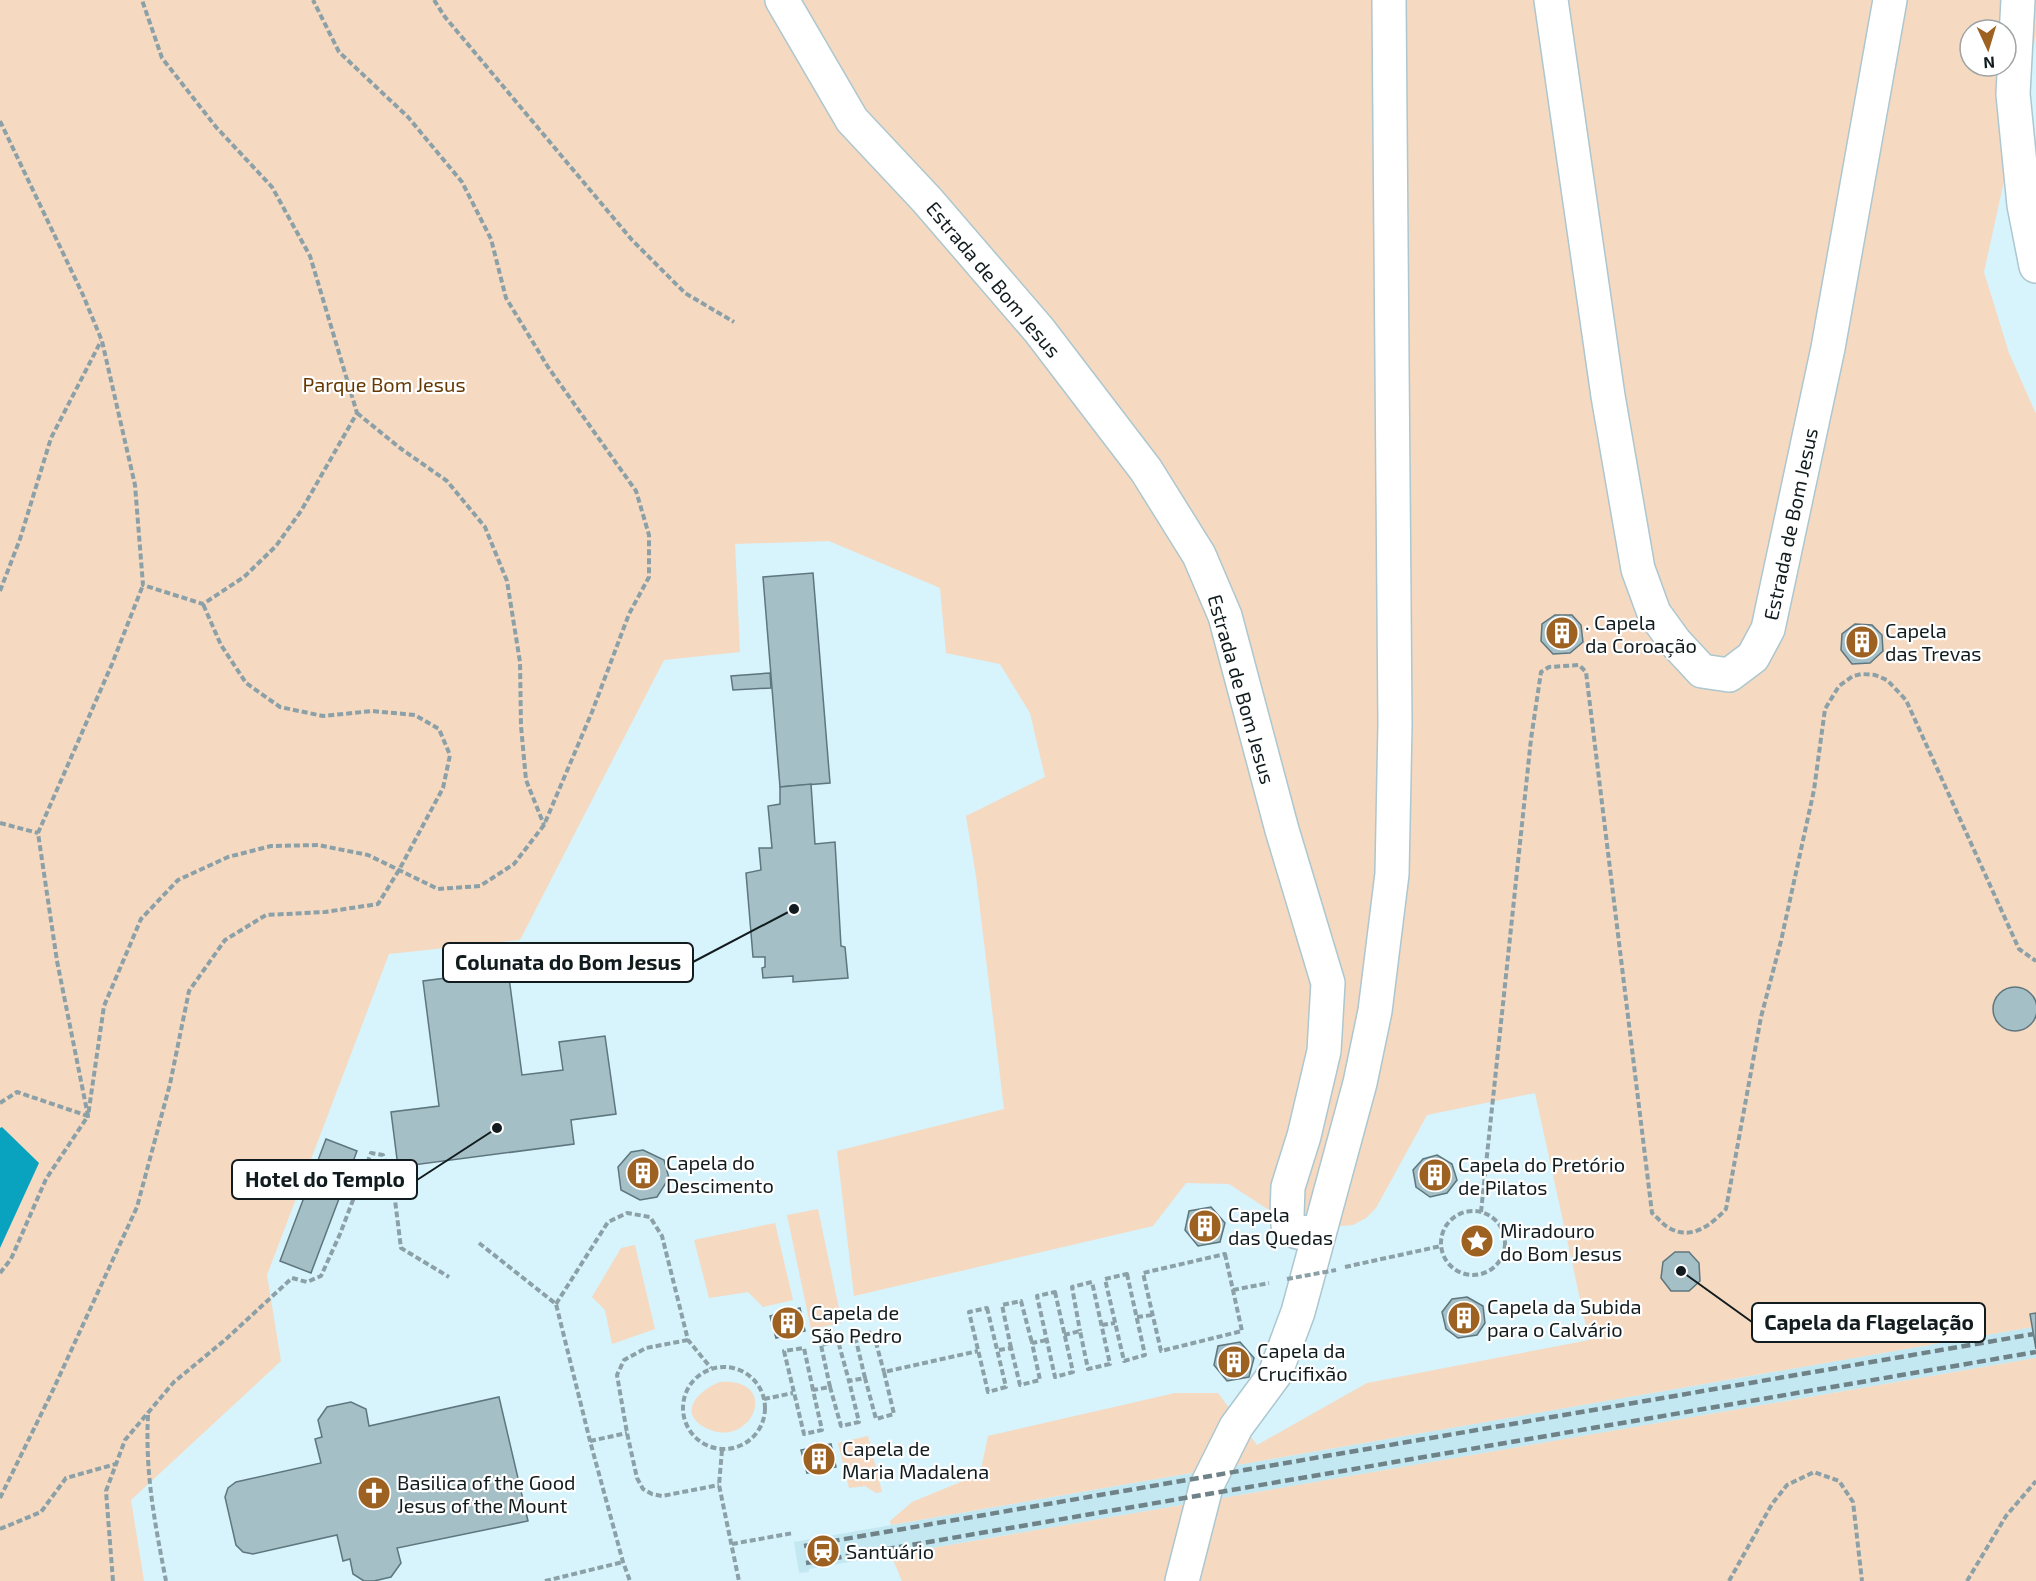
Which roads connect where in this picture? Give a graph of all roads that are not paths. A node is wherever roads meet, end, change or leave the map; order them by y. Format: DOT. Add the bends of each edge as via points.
graph roads {
  1 [pos="782,0"];
  2 [pos="1389,0"];
  3 [pos="1551,0"];
  4 [pos="1890,0"];
  5 [pos="2018,0"];
  6 [pos="2036,266"];
  7 [pos="1319,1233"];
  8 [pos="1182,1581"];
  1 -- 7 [label="main road, Estrada de Bom Jesus" via="852,120 1039,330 1146,470 1199,555 1225,616 1282,830 1328,982 1324,1051 1288,1187 1288,1225 1297,1232"];
  2 -- 7 [label="main road" via="1395,712 1392,874 1375,1011 1360,1083"];
  3 -- 4 [label="main road, Estrada de Bom Jesus" via="1608,396 1638,569 1654,613 1675,642 1702,671 1729,675 1753,657 1768,629 1828,348"];
  5 -- 6 [label="main road" via="2013,93 2024,205"];
  7 -- 8 [label="main road" via="1298,1312 1275,1374 1236,1427 1206,1486"];
}
